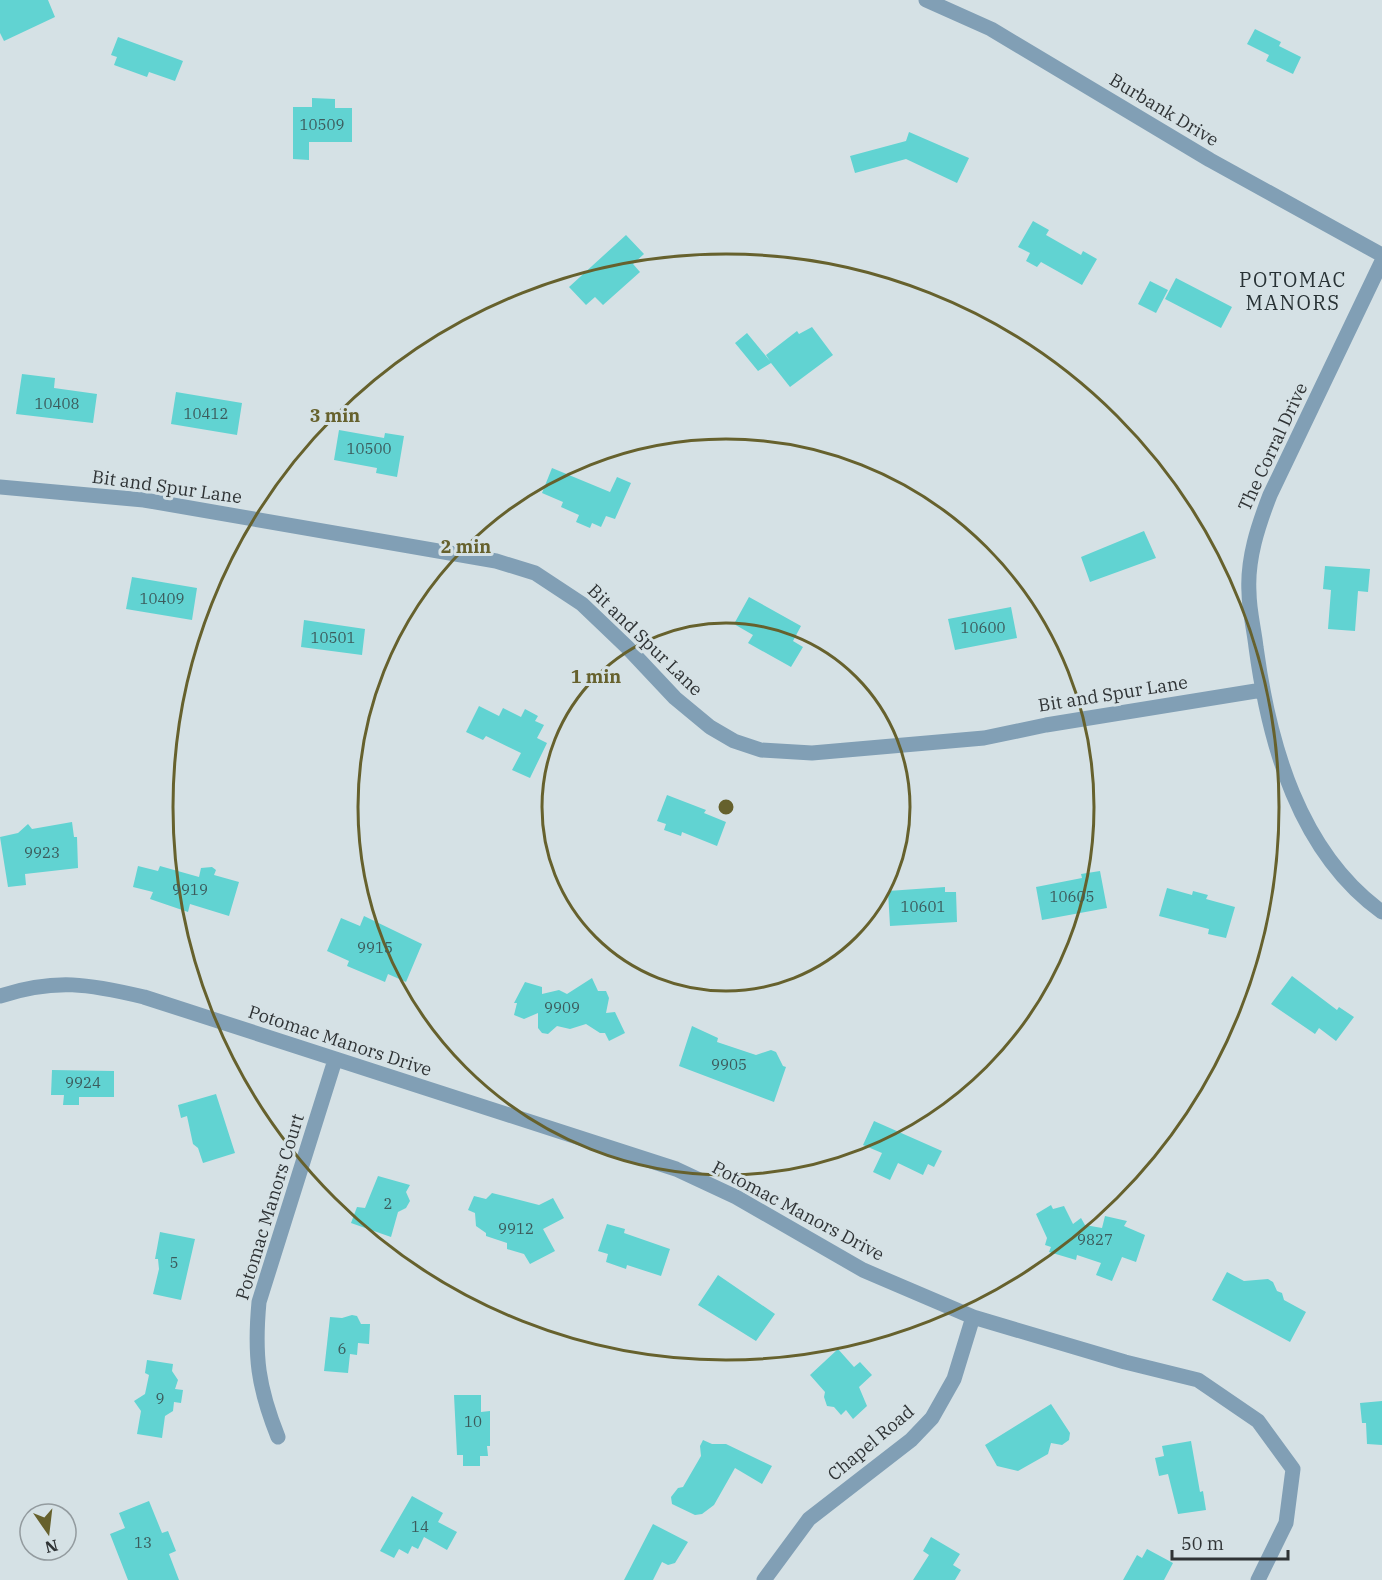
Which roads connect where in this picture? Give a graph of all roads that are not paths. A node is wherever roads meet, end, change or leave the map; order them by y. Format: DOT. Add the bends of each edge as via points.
graph roads {
  1 [pos="926,0"];
  2 [pos="1382,255"];
  3 [pos="1382,261"];
  4 [pos="0,487"];
  5 [pos="1262,690"];
  6 [pos="1382,912"];
  7 [pos="0,996"];
  8 [pos="335,1060"];
  9 [pos="973,1317"];
  10 [pos="278,1437"];
  11 [pos="764,1580"];
  12 [pos="1258,1580"];
  1 -- 2 [label="street, Burbank Drive" via="991,28 1210,160"];
  3 -- 5 [label="street, The Corral Drive" via="1256,532 1249,591"];
  4 -- 5 [label="street, Bit and Spur Lane" via="144,500 496,561 535,573 582,604 665,690 710,727 761,750 812,753 984,738"];
  5 -- 6 [label="street, The Corral Drive" via="1286,777 1304,821 1335,867"];
  7 -- 8 [label="street, Potomac Manors Drive" via="51,984 94,985"];
  8 -- 9 [label="street, Potomac Manors Drive" via="676,1169 736,1197 862,1270"];
  8 -- 10 [label="street, Potomac Manors Court" via="259,1302 256,1329 261,1394"];
  9 -- 11 [label="street, Chapel Road" via="954,1379 932,1418 912,1440 809,1519"];
  9 -- 12 [label="street, Potomac Manors Drive" via="1198,1380 1258,1421 1293,1469 1286,1522"];
}
